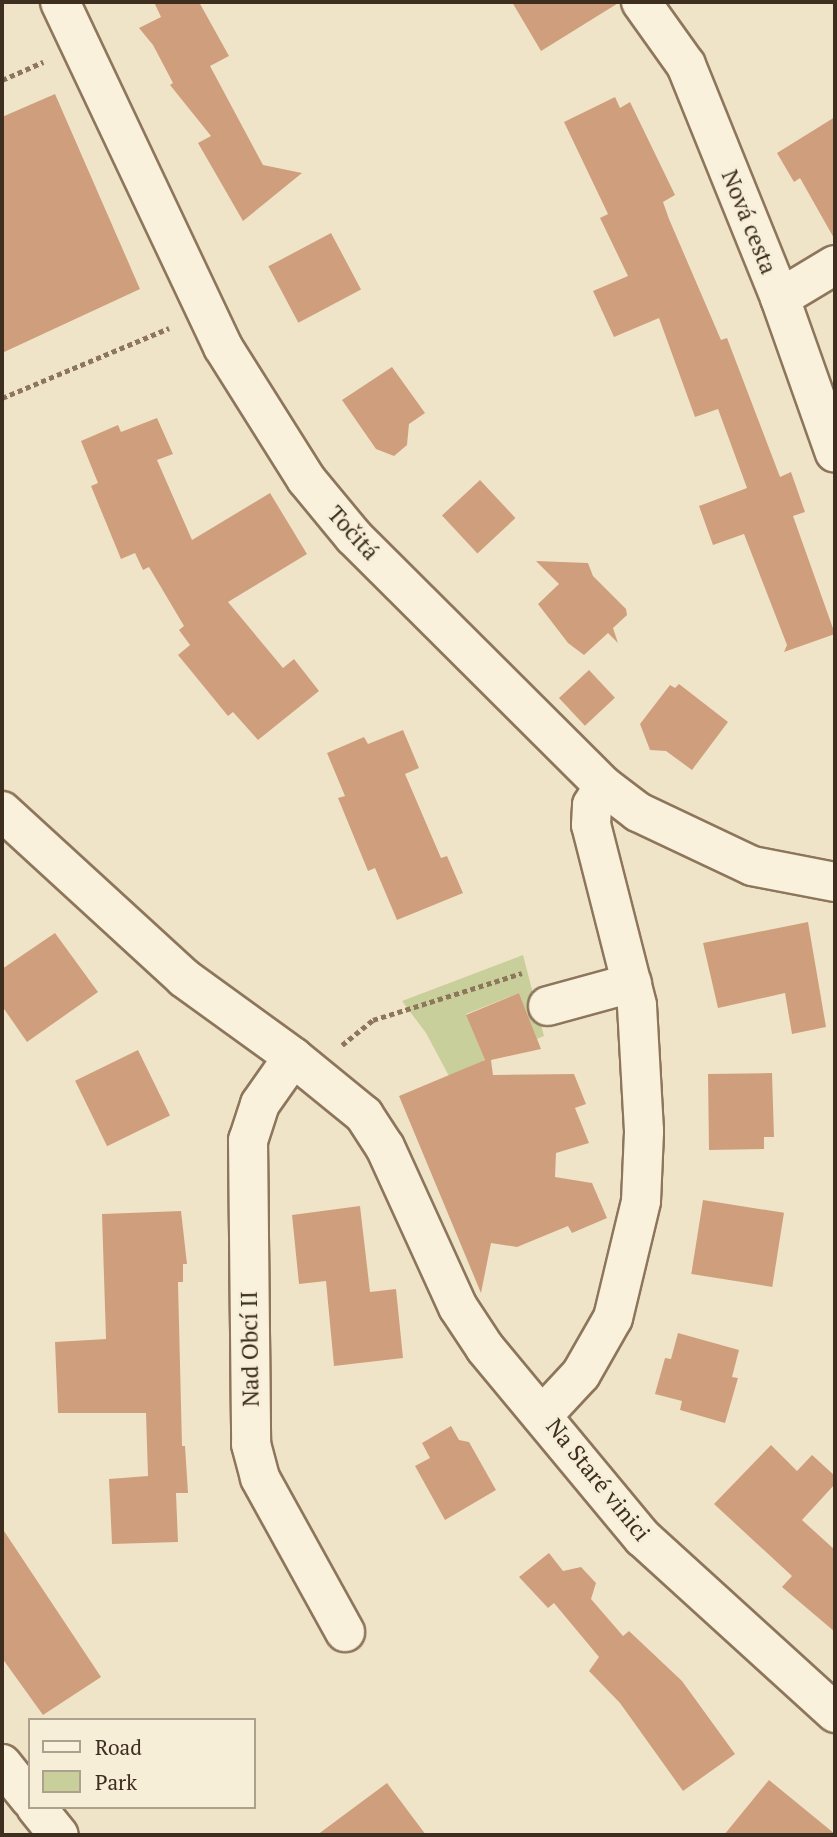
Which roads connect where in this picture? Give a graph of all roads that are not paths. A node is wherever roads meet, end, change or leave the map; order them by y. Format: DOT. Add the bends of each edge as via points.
graph roads {
  1 [pos="60,2"];
  2 [pos="641,2"];
  3 [pos="835,265"];
  4 [pos="780,298"];
  5 [pos="835,453"];
  6 [pos="604,786"];
  7 [pos="2,811"];
  8 [pos="835,882"];
  9 [pos="632,984"];
  10 [pos="559,1003"];
  11 [pos="293,1056"];
  12 [pos="542,1416"];
  13 [pos="345,1632"];
  14 [pos="835,1713"];
  15 [pos="2,1763"];
  16 [pos="28,1796"];
  17 [pos="38,1809"];
  18 [pos="59,1835"];
  1 -- 6 [label="street, Točitá" via="206,313 253,398 306,479 354,537"];
  2 -- 4 [label="street, Nová cesta" via="686,65"];
  3 -- 4 [label="street"];
  4 -- 5 [label="street, Nová cesta"];
  6 -- 8 [label="street, Točitá" via="638,812 718,853 788,875"];
  6 -- 9 [label="street, Na Staré vinici" via="592,805 591,825"];
  7 -- 11 [label="street" via="184,978"];
  9 -- 10 [label="street"];
  9 -- 12 [label="street, Na Staré vinici" via="641,1037 644,1131 634,1241 623,1290 600,1345 564,1396"];
  11 -- 12 [label="street" via="348,1099 375,1130 457,1307"];
  11 -- 13 [label="street, Nad Obcí II" via="260,1104 248,1140 251,1444 260,1478"];
  12 -- 14 [label="street, Na Staré vinici" via="652,1547"];
  15 -- 16 [label="street"];
  17 -- 18 [label="street"];
}
